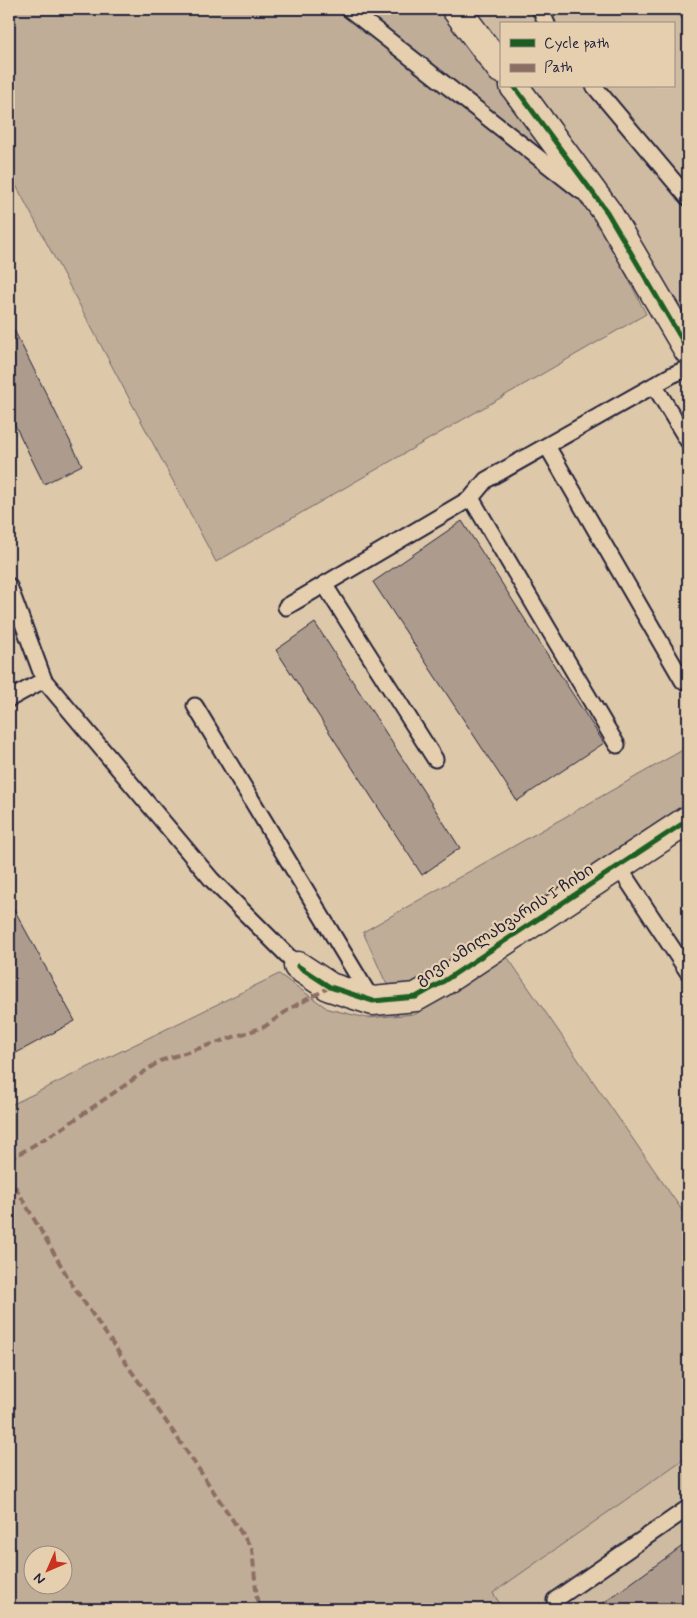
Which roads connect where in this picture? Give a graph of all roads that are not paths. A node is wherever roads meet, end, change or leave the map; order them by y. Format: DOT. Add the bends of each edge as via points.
graph roads {
  1 [pos="349,9"];
  2 [pos="456,9"];
  3 [pos="540,9"];
  4 [pos="546,22"];
  5 [pos="500,68"];
  6 [pos="515,88"];
  7 [pos="596,88"];
  8 [pos="688,198"];
  9 [pos="607,212"];
  10 [pos="688,350"];
  11 [pos="688,368"];
  12 [pos="654,385"];
  13 [pos="688,441"];
  14 [pos="546,446"];
  15 [pos="471,498"];
  16 [pos="324,584"];
  17 [pos="9,586"];
  18 [pos="286,607"];
  19 [pos="44,680"];
  20 [pos="683,681"];
  21 [pos="9,698"];
  22 [pos="195,706"];
  23 [pos="618,745"];
  24 [pos="435,759"];
  25 [pos="688,820"];
  26 [pos="618,866"];
  27 [pos="298,966"];
  28 [pos="688,972"];
  29 [pos="372,1001"];
  30 [pos="688,1508"];
  31 [pos="555,1600"];
  1 -- 9 [label="lane"];
  2 -- 5 [label="street"];
  3 -- 4 [label="lane"];
  6 -- 9 [label="street"];
  7 -- 8 [label="lane"];
  9 -- 10 [label="street"];
  11 -- 12 [label="lane"];
  12 -- 13 [label="lane"];
  12 -- 14 [label="lane"];
  14 -- 15 [label="lane" via="486,480"];
  14 -- 20 [label="lane"];
  15 -- 16 [label="lane"];
  15 -- 23 [label="lane"];
  16 -- 18 [label="lane"];
  16 -- 24 [label="lane"];
  17 -- 19 [label="lane"];
  19 -- 21 [label="lane"];
  19 -- 27 [label="lane" via="212,880"];
  22 -- 29 [label="lane"];
  25 -- 26 [label="street, გივი ამილახვარის I ჩიხი"];
  26 -- 28 [label="lane"];
  26 -- 29 [label="street, გივი ამილახვარის I ჩიხი" via="416,997"];
  27 -- 29 [label="street, გივი ამილახვარის I ჩიხი" via="330,987"];
  30 -- 31 [label="lane"];
}
